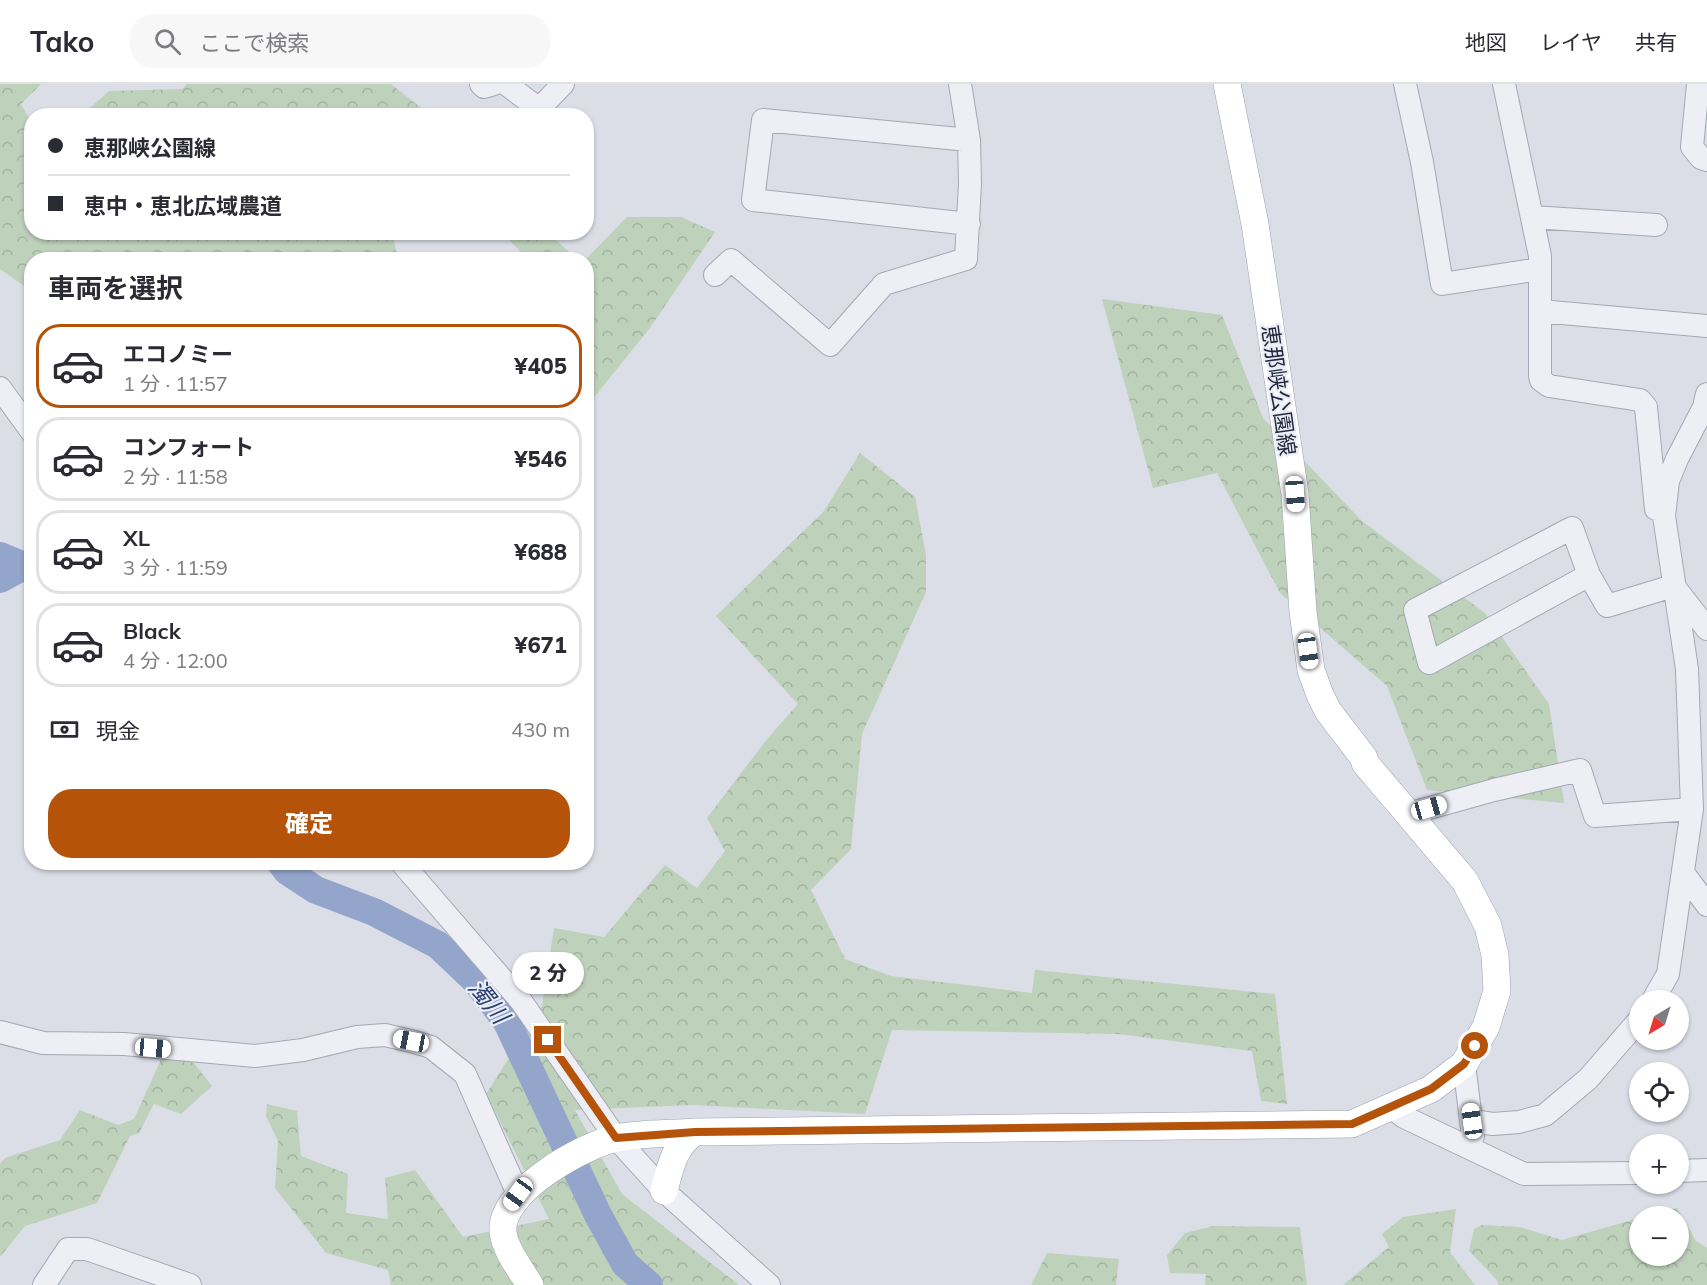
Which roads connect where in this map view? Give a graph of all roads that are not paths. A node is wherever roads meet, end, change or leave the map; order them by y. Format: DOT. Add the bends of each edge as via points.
graph roads {
  1 [pos="481,84"];
  2 [pos="494,84"];
  3 [pos="506,84"];
  4 [pos="563,84"];
  5 [pos="960,84"];
  6 [pos="1227,84"];
  7 [pos="1405,84"];
  8 [pos="1504,84"];
  9 [pos="1698,84"];
  10 [pos="538,108"];
  11 [pos="540,108"];
  12 [pos="969,140"];
  13 [pos="1707,160"];
  14 [pos="1532,217"];
  15 [pos="969,224"];
  16 [pos="1656,225"];
  17 [pos="1540,269"];
  18 [pos="715,275"];
  19 [pos="1540,311"];
  20 [pos="1707,326"];
  21 [pos="0,388"];
  22 [pos="1707,394"];
  23 [pos="24,421"];
  24 [pos="1664,516"];
  25 [pos="1590,575"];
  26 [pos="1673,585"];
  27 [pos="1707,629"];
  28 [pos="1692,809"];
  29 [pos="1408,814"];
  30 [pos="408,870"];
  31 [pos="1684,874"];
  32 [pos="1707,905"];
  33 [pos="1659,990"];
  34 [pos="0,1032"];
  35 [pos="1629,1032"];
  36 [pos="1464,1064"];
  37 [pos="1392,1107"];
  38 [pos="1472,1121"];
  39 [pos="695,1132"];
  40 [pos="616,1138"];
  41 [pos="1474,1150"];
  42 [pos="1707,1170"];
  43 [pos="1689,1171"];
  44 [pos="1629,1173"];
  45 [pos="528,1186"];
  46 [pos="664,1191"];
  47 [pos="44,1285"];
  48 [pos="190,1285"];
  49 [pos="530,1285"];
  50 [pos="769,1285"];
  1 -- 2 [label="street"];
  3 -- 10 [label="street"];
  4 -- 11 [label="street"];
  5 -- 12 [label="street"];
  6 -- 29 [label="main road, 恵那峡公園線" via="1255,224 1293,482 1311,670 1328,711"];
  7 -- 17 [label="street" via="1442,284"];
  8 -- 14 [label="street"];
  9 -- 13 [label="street" via="1692,147"];
  12 -- 15 [label="street"];
  12 -- 15 [label="street" via="763,120 753,200"];
  14 -- 16 [label="street"];
  14 -- 17 [label="street"];
  15 -- 18 [label="street" via="966,260 884,284 830,345 731,260"];
  17 -- 19 [label="street"];
  19 -- 20 [label="street"];
  19 -- 24 [label="street" via="1540,376 1545,384 1640,400 1644,404 1654,507"];
  21 -- 23 [label="street"];
  22 -- 24 [label="street" via="1668,481"];
  24 -- 26 [label="street"];
  25 -- 25 [label="street" via="1572,528 1415,610 1429,663"];
  25 -- 26 [label="street" via="1607,606"];
  26 -- 27 [label="street"];
  26 -- 28 [label="street" via="1688,669"];
  28 -- 29 [label="street" via="1595,816 1580,770"];
  28 -- 31 [label="street"];
  29 -- 36 [label="main road, 恵那峡公園線" via="1466,881 1488,926 1495,955 1497,991 1492,1009"];
  30 -- 40 [label="street" via="521,1001"];
  31 -- 32 [label="street"];
  31 -- 33 [label="street" via="1668,975"];
  34 -- 45 [label="street" via="43,1043 124,1044 255,1056 357,1037 385,1035 411,1041 431,1047 465,1074"];
  35 -- 38 [label="street" via="1588,1079 1545,1115 1519,1122"];
  36 -- 37 [label="main road, 恵那峡公園線" via="1431,1089"];
  36 -- 38 [label="street"];
  37 -- 39 [label="main road, 恵那峡公園線" via="1352,1124"];
  37 -- 41 [label="street" via="1404,1117"];
  38 -- 41 [label="street"];
  39 -- 40 [label="main road, 恵那峡公園線"];
  39 -- 46 [label="main road" via="685,1138 674,1155"];
  40 -- 45 [label="main road, 恵那峡公園線" via="584,1150"];
  40 -- 46 [label="street"];
  41 -- 44 [label="street" via="1524,1174"];
  42 -- 43 [label="street"];
  45 -- 49 [label="main road" via="507,1209 503,1232"];
  46 -- 50 [label="street"];
  47 -- 48 [label="street" via="68,1249 87,1249"];
}
